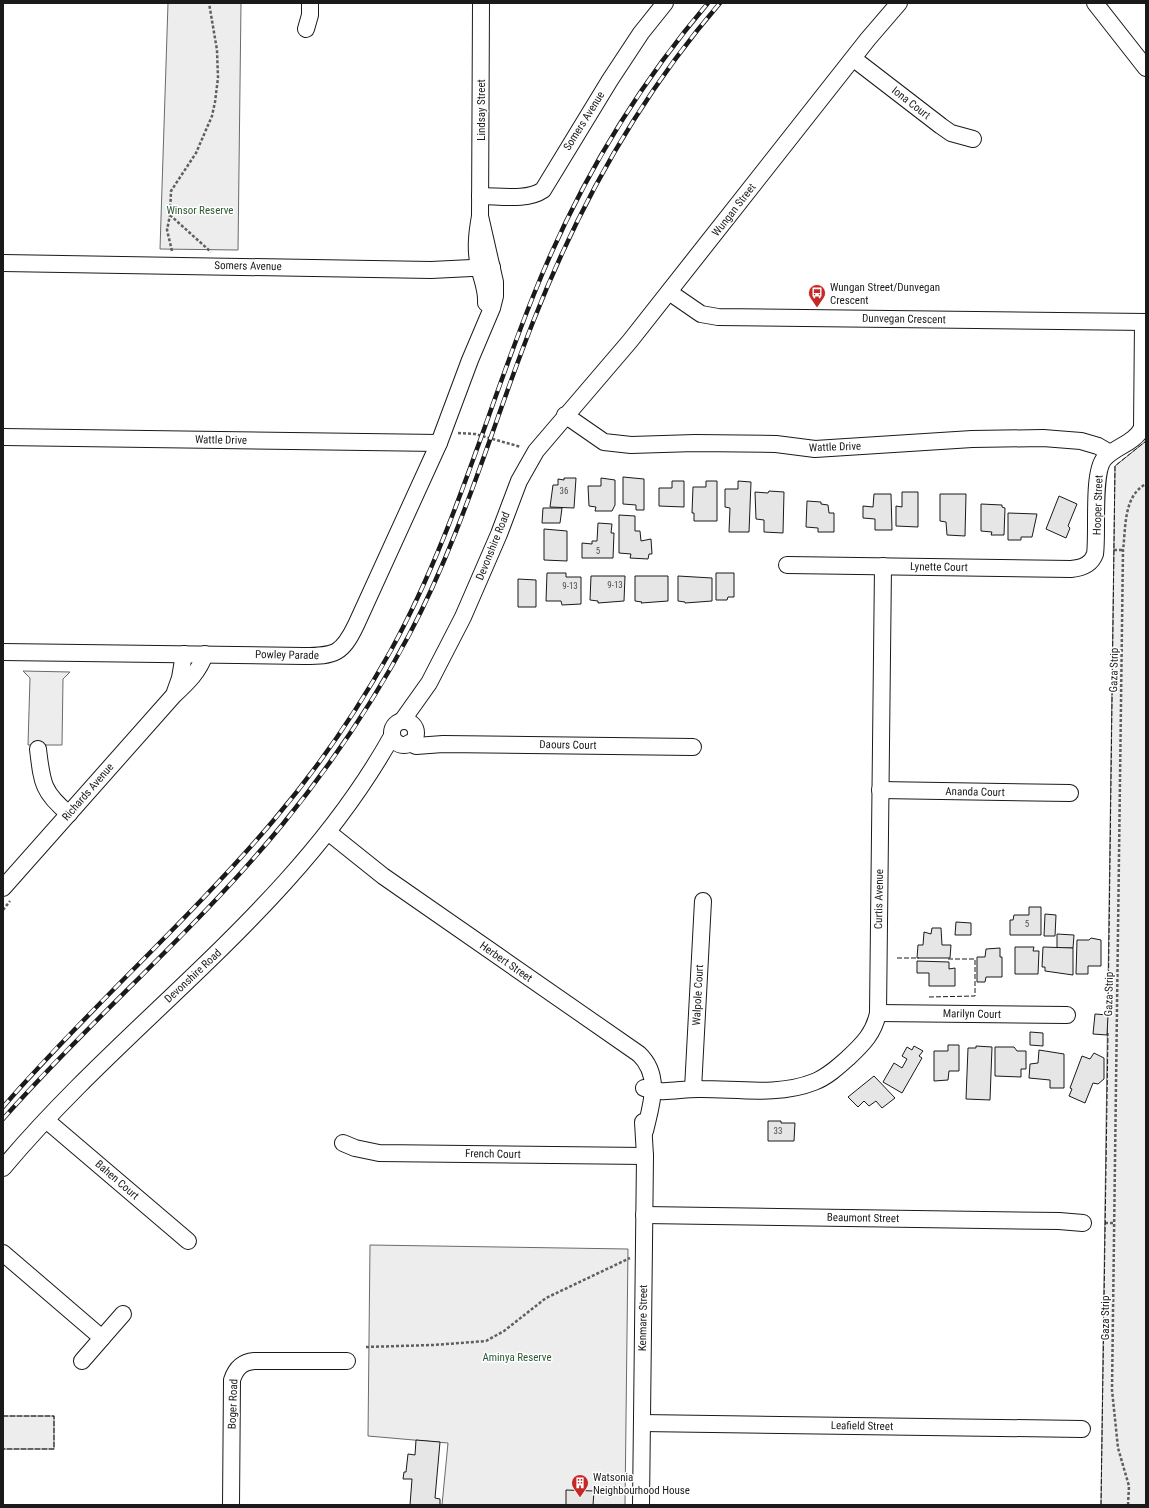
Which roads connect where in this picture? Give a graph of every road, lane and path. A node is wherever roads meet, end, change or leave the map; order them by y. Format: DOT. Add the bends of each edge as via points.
graph roads {
  1 [pos="209,3"];
  2 [pos="310,3"];
  3 [pos="482,3"];
  4 [pos="665,3"];
  5 [pos="899,3"];
  6 [pos="1095,3"];
  7 [pos="306,29"];
  8 [pos="854,59"];
  9 [pos="1146,68"];
  10 [pos="973,140"];
  11 [pos="480,196"];
  12 [pos="170,215"];
  13 [pos="180,251"];
  14 [pos="204,252"];
  15 [pos="3,263"];
  16 [pos="486,267"];
  17 [pos="669,292"];
  18 [pos="1145,322"];
  19 [pos="565,415"];
  20 [pos="3,437"];
  21 [pos="441,437"];
  22 [pos="536,451"];
  23 [pos="1110,454"];
  24 [pos="1146,484"];
  25 [pos="1114,550"];
  26 [pos="1123,550"];
  27 [pos="1090,562"];
  28 [pos="787,565"];
  29 [pos="883,566"];
  30 [pos="3,652"];
  31 [pos="184,654"];
  32 [pos="205,654"];
  33 [pos="174,695"];
  34 [pos="410,734"];
  35 [pos="693,747"];
  36 [pos="38,749"];
  37 [pos="371,774"];
  38 [pos="880,790"];
  39 [pos="1070,793"];
  40 [pos="69,814"];
  41 [pos="325,836"];
  42 [pos="3,888"];
  43 [pos="703,901"];
  44 [pos="878,1013"];
  45 [pos="1067,1015"];
  46 [pos="651,1088"];
  47 [pos="693,1089"];
  48 [pos="46,1120"];
  49 [pos="343,1143"];
  50 [pos="645,1156"];
  51 [pos="3,1168"];
  52 [pos="644,1215"];
  53 [pos="1082,1223"];
  54 [pos="1105,1223"];
  55 [pos="1114,1223"];
  56 [pos="188,1242"];
  57 [pos="3,1253"];
  58 [pos="630,1258"];
  59 [pos="123,1314"];
  60 [pos="102,1338"];
  61 [pos="366,1347"];
  62 [pos="82,1361"];
  63 [pos="347,1361"];
  64 [pos="642,1423"];
  65 [pos="1082,1429"];
  66 [pos="231,1505"];
  67 [pos="641,1505"];
  68 [pos="1128,1505"];
  1 -- 12 [label="path" via="217,50 218,78 215,102 212,116 196,153 173,188"];
  2 -- 7 [label="street"];
  3 -- 11 [label="street, Lindsay Street"];
  4 -- 11 [label="street, Somers Avenue" via="641,33 610,80 543,190 538,194 526,196"];
  5 -- 8 [label="street, Wungan Street"];
  6 -- 9 [label="street"];
  8 -- 10 [label="street, Iona Court" via="951,133"];
  8 -- 17 [label="street, Wungan Street"];
  11 -- 16 [label="street, Lindsay Street"];
  12 -- 13 [label="path" via="167,235 172,251"];
  12 -- 14 [label="path" via="212,252"];
  15 -- 16 [label="street, Somers Avenue" via="431,270"];
  16 -- 21 [label="street, Lindsay Street" via="496,282 496,296"];
  17 -- 18 [label="street, Dunvegan Crescent" via="701,314 718,317"];
  17 -- 19 [label="street, Wungan Street"];
  18 -- 23 [label="street, Hooper Street" via="1142,428 1136,436"];
  19 -- 22 [label="street, Devonshire Road"];
  19 -- 23 [label="street, Wattle Drive" via="604,442 631,445 776,444 815,449 972,439 1043,438 1081,441 1098,446"];
  20 -- 21 [label="street, Wattle Drive"];
  21 -- 22 [label="path" via="475,434"];
  21 -- 32 [label="street, Powley Parade" via="350,639 340,651 326,656"];
  22 -- 34 [label="street, Devonshire Road" via="519,481 463,617 429,683"];
  23 -- 27 [label="street, Hooper Street" via="1104,459 1098,471 1097,543"];
  24 -- 26 [label="path, Gaza Strip" via="1134,493 1127,509"];
  25 -- 26 [label="path"];
  26 -- 55 [label="path, Gaza Strip"];
  27 -- 29 [label="street, Lynette Court" via="1080,568 1071,569"];
  28 -- 29 [label="street, Lynette Court"];
  29 -- 38 [label="street, Curtis Avenue"];
  30 -- 31 [label="street, Powley Parade"];
  31 -- 32 [label="street, Powley Parade"];
  31 -- 33 [label="street, Richards Avenue"];
  32 -- 33 [label="street, Richards Avenue" via="192,678"];
  33 -- 40 [label="street, Richards Avenue"];
  34 -- 35 [label="street, Daours Court" via="443,744"];
  34 -- 37 [label="street, Devonshire Road"];
  34 -- 37 [label="street, Devonshire Road" via="394,727 392,736"];
  36 -- 40 [label="street" via="42,780 48,794"];
  37 -- 41 [label="street, Devonshire Road"];
  38 -- 39 [label="street, Ananda Court"];
  38 -- 44 [label="street, Curtis Avenue"];
  40 -- 42 [label="street, Richards Avenue"];
  41 -- 46 [label="street, Herbert Street" via="628,1048"];
  41 -- 48 [label="street, Devonshire Road" via="238,933 84,1079"];
  43 -- 47 [label="street, Walpole Court"];
  44 -- 45 [label="street, Marilyn Court"];
  44 -- 47 [label="street, Curtis Avenue" via="866,1041 838,1067 815,1082 781,1089"];
  46 -- 47 [label="street, Curtis Avenue" via="674,1092"];
  46 -- 50 [label="street, Kenmare Street" via="641,1110 645,1131"];
  48 -- 51 [label="street, Devonshire Road"];
  48 -- 56 [label="street, Bahen Court"];
  49 -- 50 [label="street, French Court" via="379,1153"];
  50 -- 52 [label="street, Kenmare Street"];
  52 -- 53 [label="street, Beaumont Street"];
  52 -- 64 [label="street, Kenmare Street"];
  54 -- 55 [label="path"];
  55 -- 68 [label="path, Gaza Strip" via="1112,1390 1118,1448 1129,1486"];
  57 -- 60 [label="street"];
  58 -- 61 [label="path" via="546,1298 504,1331 486,1341"];
  59 -- 60 [label="street"];
  60 -- 62 [label="street"];
  63 -- 66 [label="street, Boger Road" via="254,1361 246,1362 236,1370 232,1380"];
  64 -- 65 [label="street, Leafield Street"];
  64 -- 67 [label="street, Kenmare Street"];
}
